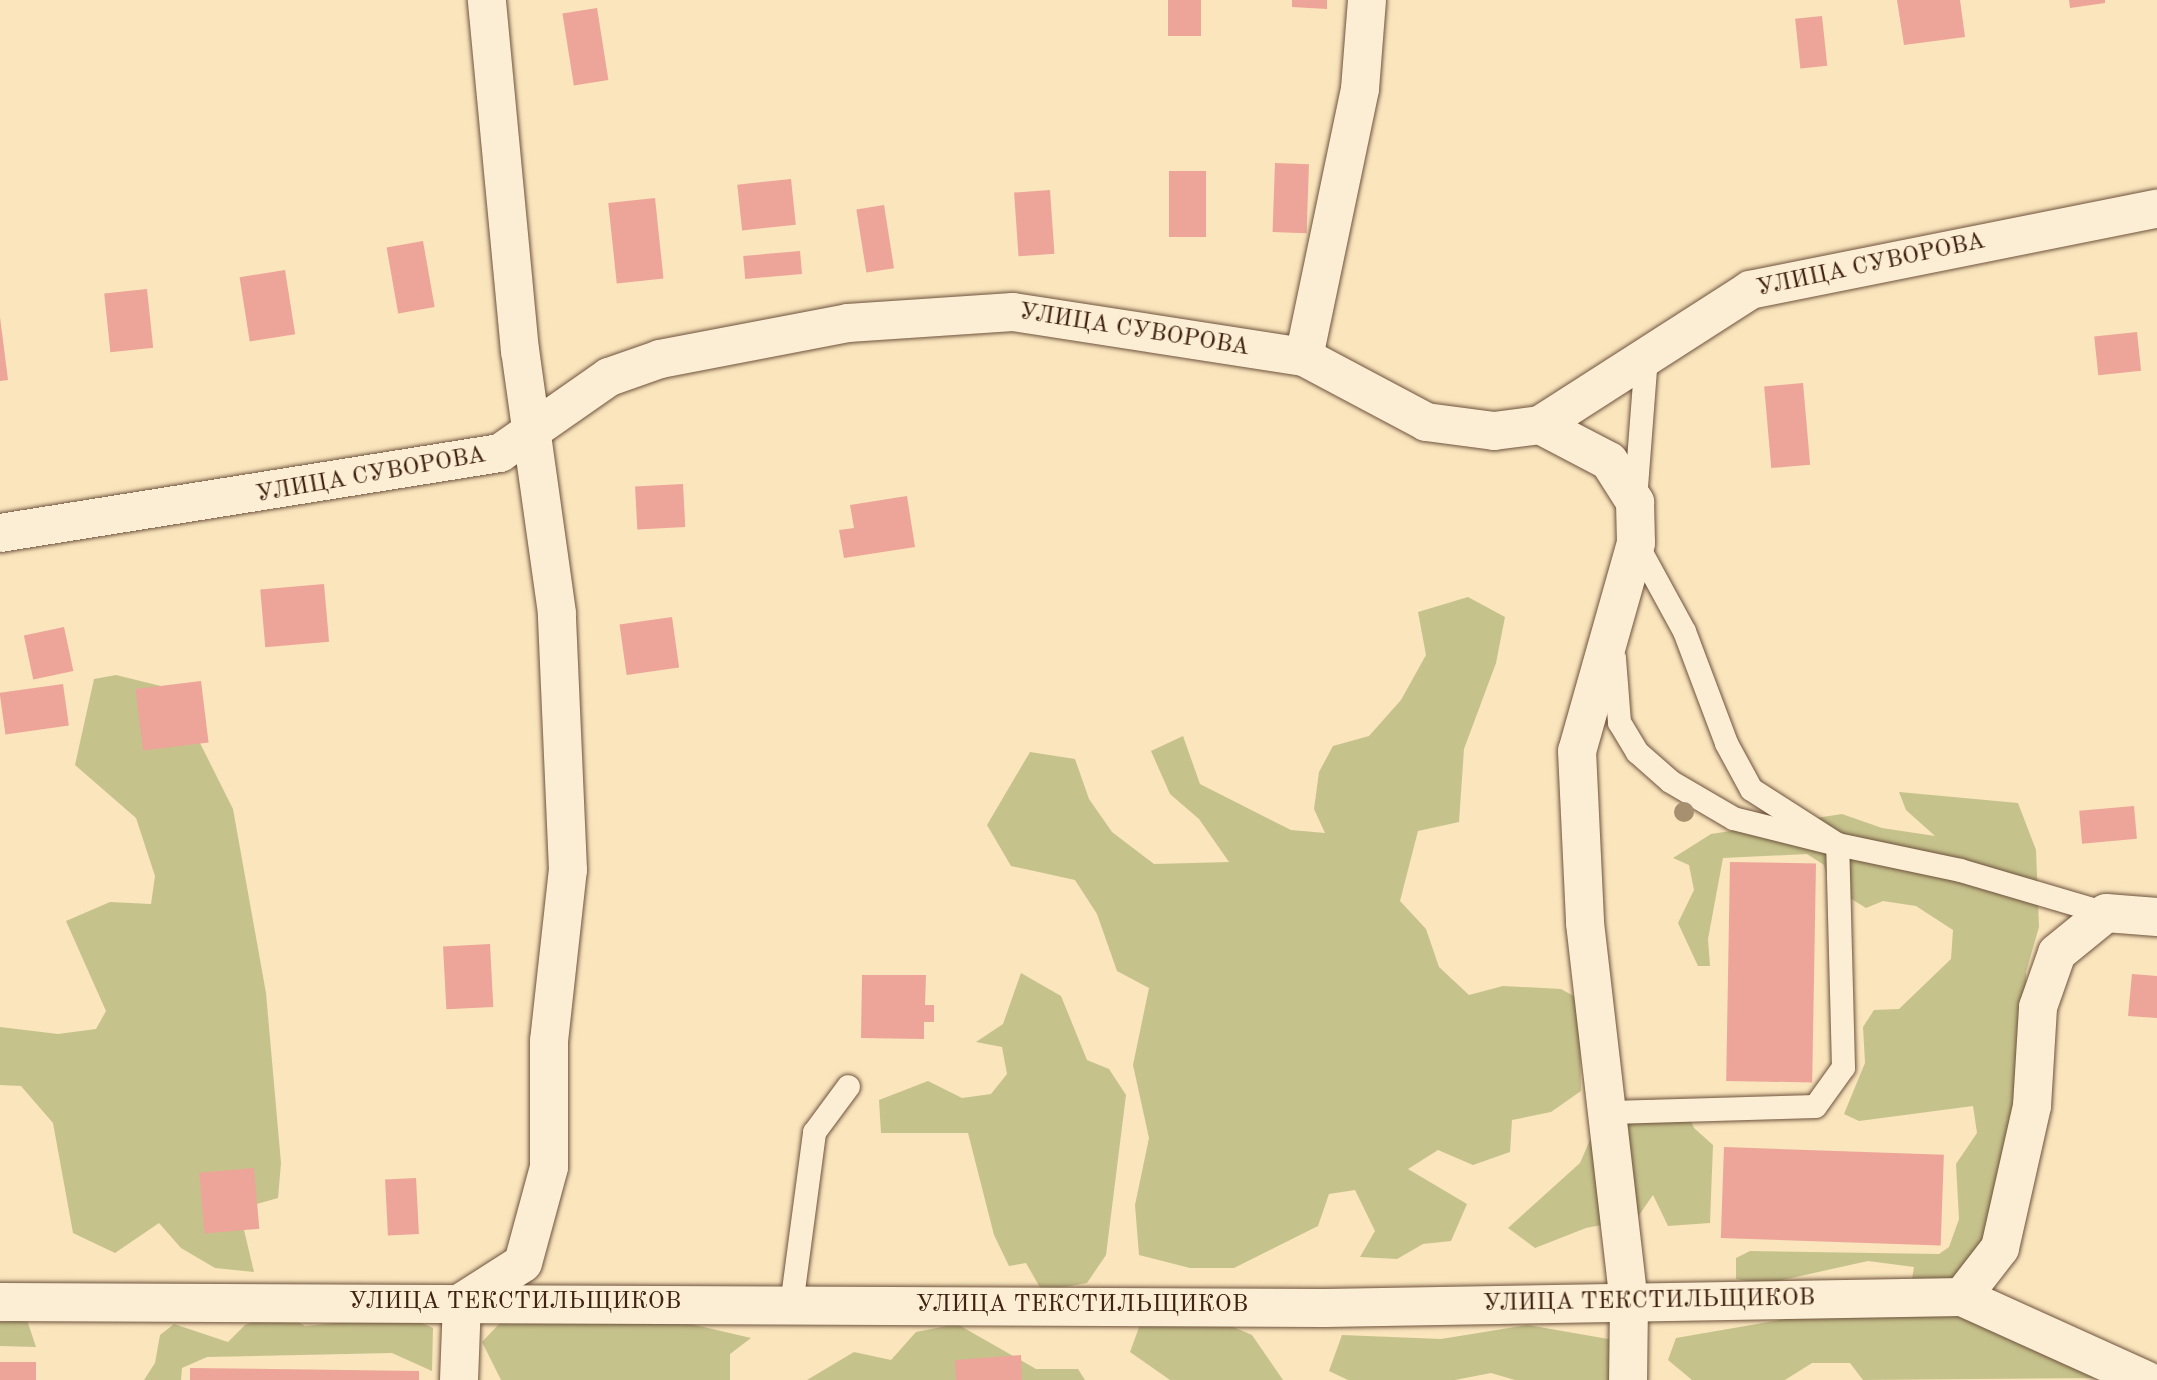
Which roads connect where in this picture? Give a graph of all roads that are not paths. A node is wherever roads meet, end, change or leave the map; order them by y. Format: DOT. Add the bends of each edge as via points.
graph roads {
  1 [pos="487,0"];
  2 [pos="1367,0"];
  3 [pos="2157,209"];
  4 [pos="1646,356"];
  5 [pos="1304,357"];
  6 [pos="1540,425"];
  7 [pos="535,434"];
  8 [pos="1635,502"];
  9 [pos="0,533"];
  10 [pos="1636,543"];
  11 [pos="1615,633"];
  12 [pos="1837,844"];
  13 [pos="2106,913"];
  14 [pos="2157,917"];
  15 [pos="848,1086"];
  16 [pos="1611,1112"];
  17 [pos="1962,1297"];
  18 [pos="0,1302"];
  19 [pos="462,1302"];
  20 [pos="1629,1303"];
  21 [pos="791,1305"];
  22 [pos="459,1380"];
  23 [pos="1628,1380"];
  24 [pos="2146,1380"];
  1 -- 7 [label="street" via="520,351"];
  2 -- 5 [label="street" via="1360,89"];
  3 -- 4 [label="street, УЛИЦА СУВОРОВА" via="1750,289"];
  4 -- 6 [label="street, УЛИЦА СУВОРОВА"];
  4 -- 8 [label="lane"];
  5 -- 6 [label="street, УЛИЦА СУВОРОВА" via="1426,422 1494,430"];
  5 -- 7 [label="street, УЛИЦА СУВОРОВА" via="1013,312 849,323 660,359 609,377"];
  6 -- 8 [label="street" via="1609,461"];
  7 -- 9 [label="street, УЛИЦА СУВОРОВА" via="487,455"];
  7 -- 19 [label="street" via="557,613 568,783 568,870 549,1041 549,1167 523,1263"];
  8 -- 10 [label="street"];
  10 -- 11 [label="street"];
  10 -- 12 [label="lane" via="1684,631 1726,743 1751,789"];
  11 -- 12 [label="lane" via="1619,722 1637,752 1670,781 1733,818"];
  11 -- 16 [label="street" via="1577,751 1585,923"];
  12 -- 13 [label="lane" via="1960,870"];
  12 -- 16 [label="lane" via="1843,1067 1815,1106"];
  13 -- 14 [label="street"];
  13 -- 17 [label="street" via="2057,953 2038,1007 2032,1106 2000,1248"];
  15 -- 21 [label="lane" via="814,1132"];
  16 -- 20 [label="street"];
  17 -- 20 [label="street, УЛИЦА ТЕКСТИЛЬЩИКОВ"];
  17 -- 24 [label="street, УЛИЦА ТЕКСТИЛЬЩИКОВ"];
  18 -- 19 [label="street, УЛИЦА ТЕКСТИЛЬЩИКОВ"];
  19 -- 21 [label="street, УЛИЦА ТЕКСТИЛЬЩИКОВ"];
  19 -- 22 [label="street"];
  20 -- 21 [label="street, УЛИЦА ТЕКСТИЛЬЩИКОВ"];
  20 -- 23 [label="street"];
}
